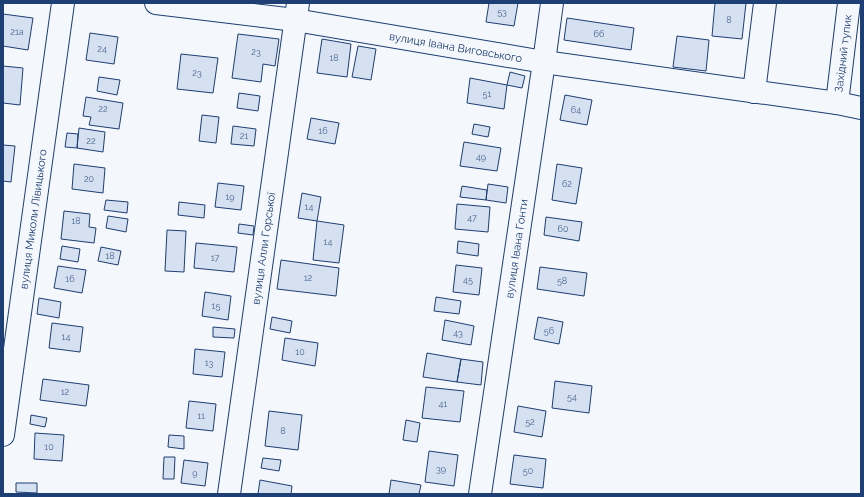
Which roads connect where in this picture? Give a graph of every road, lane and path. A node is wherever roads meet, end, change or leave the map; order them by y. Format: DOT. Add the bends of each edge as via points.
graph roads {
  1 [pos="63,3"];
  2 [pos="156,3"];
  3 [pos="552,3"];
  4 [pos="765,3"];
  5 [pos="849,3"];
  6 [pos="297,12"];
  7 [pos="544,62"];
  8 [pos="754,92"];
  9 [pos="836,103"];
  10 [pos="861,108"];
  11 [pos="3,435"];
  12 [pos="229,494"];
  13 [pos="480,494"];
  1 -- 11 [label="street, вулиця Миколи Лівицького"];
  2 -- 6 [label="street, вулиця Івана Виговського"];
  3 -- 7 [label="street, вулиця Івана Гонти"];
  4 -- 8 [label="street"];
  5 -- 9 [label="street, Західний тупик"];
  6 -- 7 [label="street, вулиця Івана Виговського"];
  6 -- 12 [label="street, вулиця Алли Горської"];
  7 -- 8 [label="street, вулиця Івана Виговського"];
  7 -- 13 [label="street, вулиця Івана Гонти"];
  8 -- 9 [label="street, вулиця Івана Виговського"];
  9 -- 10 [label="street, вулиця Івана Виговського"];
}
